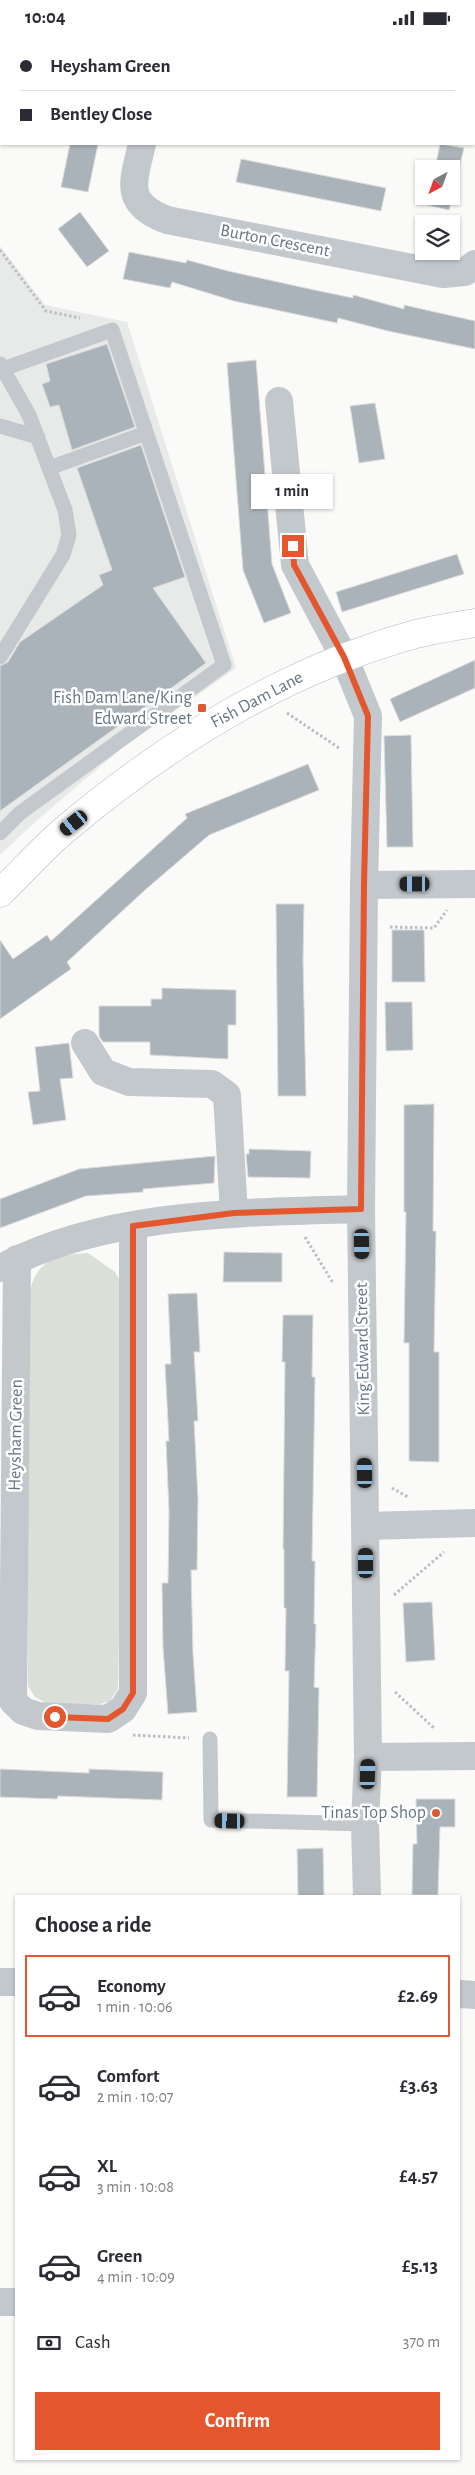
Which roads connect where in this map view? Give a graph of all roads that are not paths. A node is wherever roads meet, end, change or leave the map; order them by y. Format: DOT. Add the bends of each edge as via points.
graph roads {
  1 [pos="142,145"];
  2 [pos="475,264"];
  3 [pos="1,366"];
  4 [pos="279,401"];
  5 [pos="0,426"];
  6 [pos="146,433"];
  7 [pos="38,437"];
  8 [pos="49,468"];
  9 [pos="475,623"];
  10 [pos="0,657"];
  11 [pos="344,657"];
  12 [pos="0,833"];
  13 [pos="470,884"];
  14 [pos="364,885"];
  15 [pos="0,893"];
  16 [pos="85,1043"];
  17 [pos="361,1209"];
  18 [pos="234,1213"];
  19 [pos="133,1226"];
  20 [pos="8,1264"];
  21 [pos="9,1345"];
  22 [pos="475,1523"];
  23 [pos="366,1526"];
  24 [pos="210,1739"];
  25 [pos="470,1756"];
  26 [pos="368,1757"];
  27 [pos="366,1824"];
  28 [pos="367,1895"];
  29 [pos="0,1982"];
  30 [pos="15,1982"];
  31 [pos="460,1994"];
  32 [pos="475,1995"];
  33 [pos="0,2302"];
  34 [pos="15,2302"];
  1 -- 2 [label="street, Burton Crescent" via="133,183 139,205 167,220 443,274 465,272"];
  3 -- 6 [label="lane" via="112,330"];
  3 -- 7 [label="lane"];
  4 -- 11 [label="street, King Edward Street" via="294,565"];
  5 -- 7 [label="lane"];
  6 -- 8 [label="lane"];
  6 -- 12 [label="lane" via="224,665 20,813"];
  7 -- 8 [label="lane"];
  8 -- 10 [label="lane" via="65,510 69,535 63,555"];
  9 -- 11 [label="street, Fish Dam Lane" via="417,634"];
  11 -- 14 [label="street, King Edward Street" via="368,716"];
  11 -- 15 [label="street, Fish Dam Lane" via="261,695 168,751 61,834"];
  13 -- 14 [label="street"];
  14 -- 17 [label="street, King Edward Street"];
  16 -- 18 [label="street" via="103,1072 129,1082 212,1084 227,1095"];
  17 -- 18 [label="street, Heysham Green"];
  17 -- 23 [label="street, King Edward Street"];
  18 -- 19 [label="street, Heysham Green"];
  19 -- 20 [label="street, Heysham Green" via="84,1235"];
  19 -- 21 [label="street, Heysham Green" via="133,1693 123,1709 108,1719 38,1716 22,1711 13,1701"];
  20 -- 21 [label="street, Heysham Green"];
  22 -- 23 [label="street"];
  23 -- 26 [label="street, King Edward Street"];
  24 -- 27 [label="lane" via="211,1820"];
  25 -- 26 [label="street"];
  26 -- 27 [label="street, King Edward Street"];
  27 -- 28 [label="street, King Edward Street"];
  29 -- 30 [label="street"];
  31 -- 32 [label="street"];
  33 -- 34 [label="street"];
}
